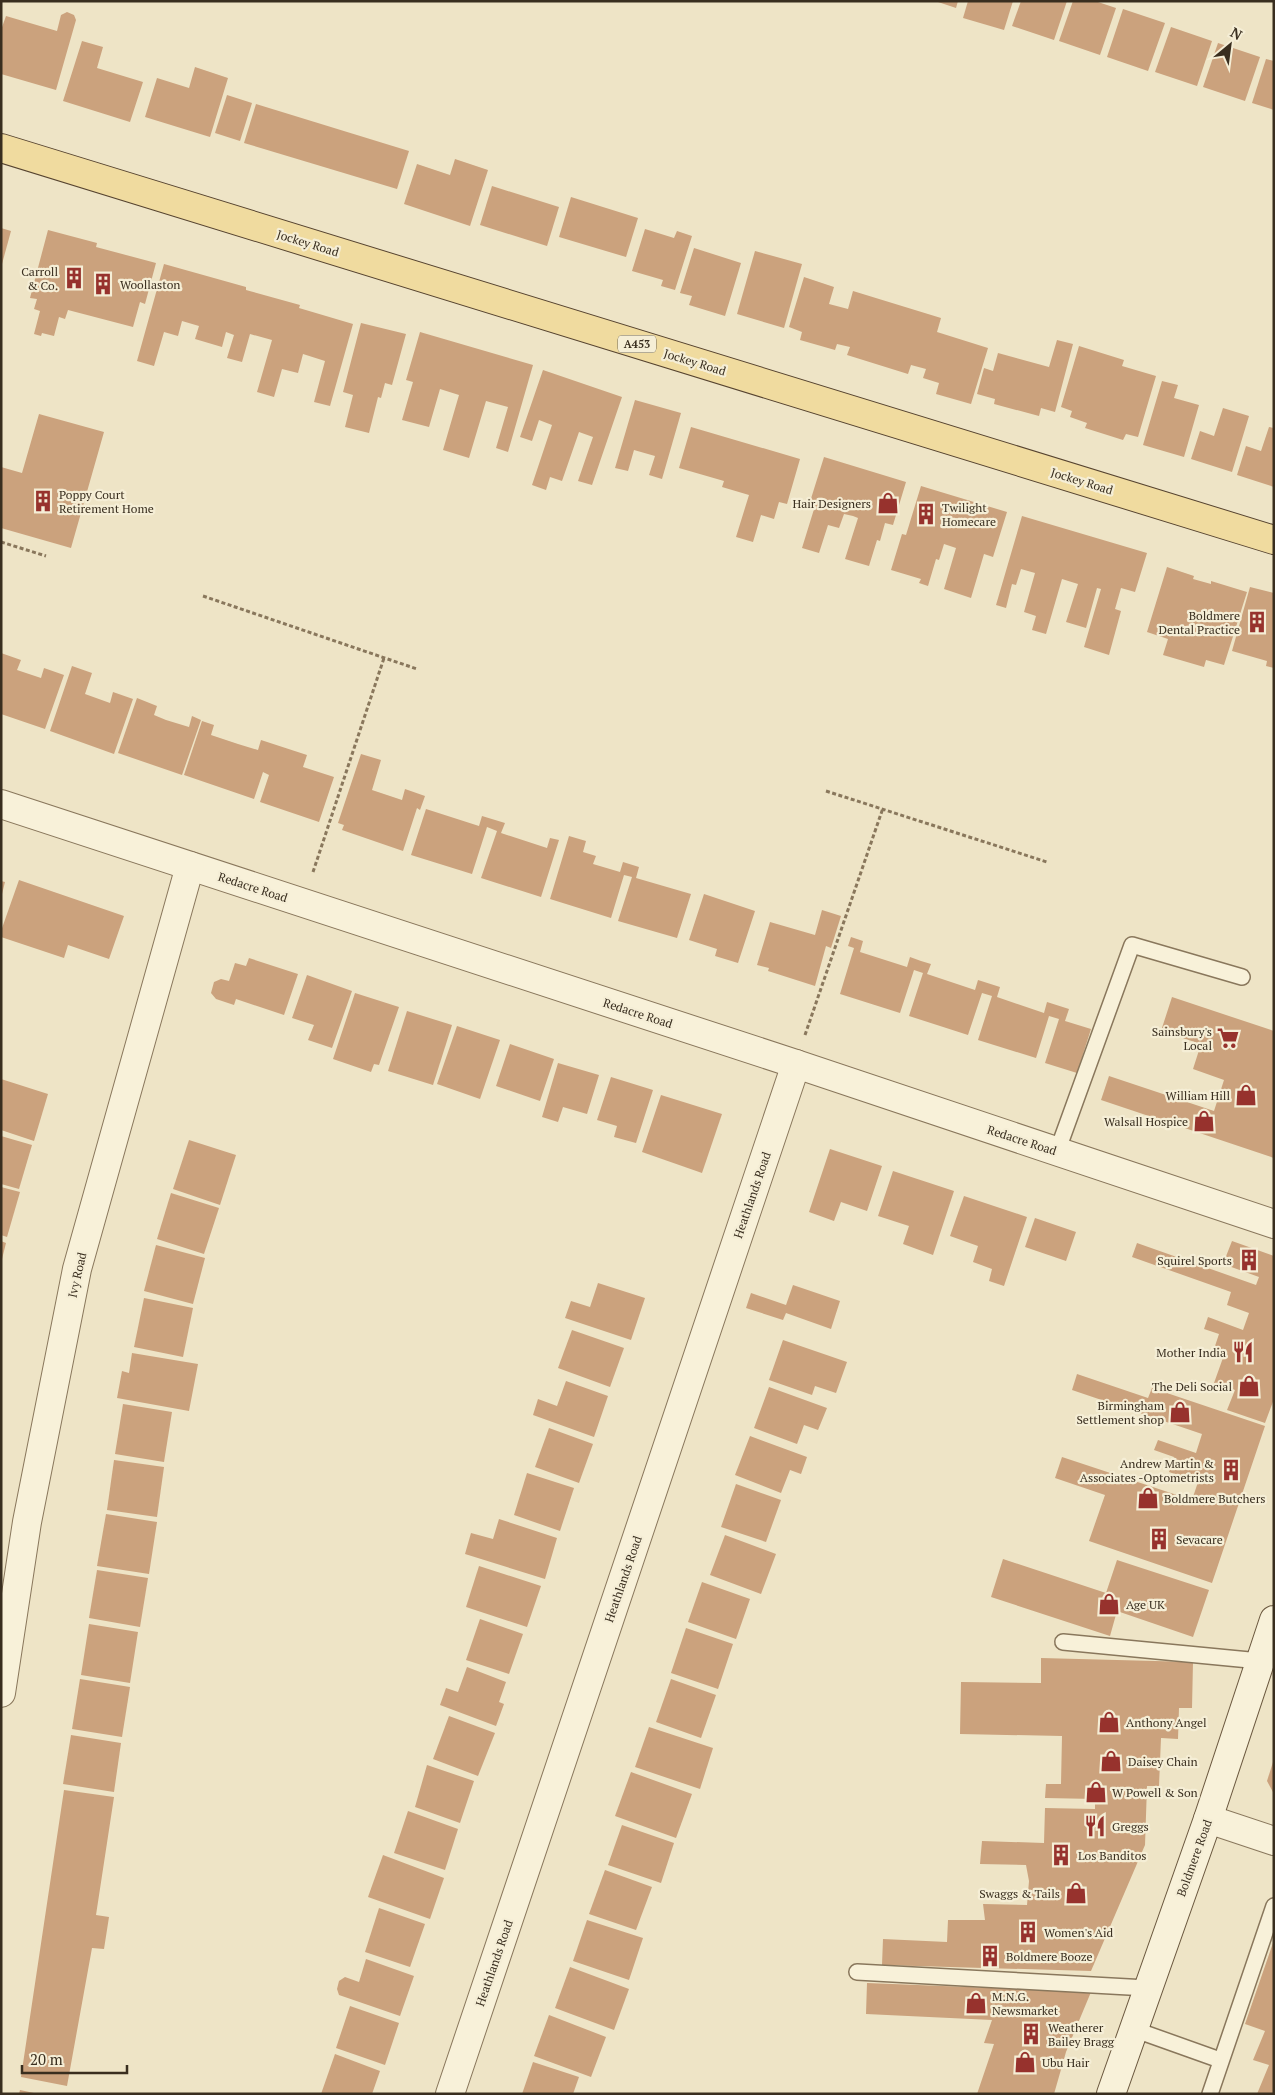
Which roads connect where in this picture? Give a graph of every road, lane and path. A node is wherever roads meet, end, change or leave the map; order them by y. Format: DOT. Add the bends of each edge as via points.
graph roads {
  1 [pos="1,148"];
  2 [pos="1274,540"];
  3 [pos="1,542"];
  4 [pos="46,556"];
  5 [pos="203,596"];
  6 [pos="384,658"];
  7 [pos="417,669"];
  8 [pos="826,791"];
  9 [pos="1,804"];
  10 [pos="883,808"];
  11 [pos="1047,862"];
  12 [pos="190,866"];
  13 [pos="302,903"];
  14 [pos="1242,977"];
  15 [pos="796,1064"];
  16 [pos="1057,1152"];
  17 [pos="1274,1224"];
  18 [pos="1274,1620"];
  19 [pos="1064,1642"];
  20 [pos="1260,1660"];
  21 [pos="1,1693"];
  22 [pos="1208,1819"];
  23 [pos="1274,1841"];
  24 [pos="1274,1906"];
  25 [pos="857,1972"];
  26 [pos="1146,1988"];
  27 [pos="1133,2029"];
  28 [pos="1220,2060"];
  29 [pos="450,2094"];
  30 [pos="1111,2094"];
  31 [pos="1210,2094"];
  1 -- 2 [label="main road, Jockey Road / A453"];
  3 -- 4 [label="path"];
  5 -- 6 [label="path"];
  6 -- 7 [label="path"];
  6 -- 13 [label="path"];
  8 -- 10 [label="path"];
  9 -- 12 [label="street, Redacre Road"];
  10 -- 11 [label="path"];
  10 -- 15 [label="path"];
  12 -- 13 [label="street, Redacre Road"];
  12 -- 21 [label="street, Ivy Road" via="77,1269 27,1522"];
  13 -- 15 [label="street, Redacre Road"];
  14 -- 16 [label="lane" via="1132,944"];
  15 -- 16 [label="street, Redacre Road"];
  15 -- 29 [label="street, Heathlands Road"];
  16 -- 17 [label="street, Redacre Road"];
  18 -- 20 [label="street, Boldmere Road"];
  19 -- 20 [label="lane"];
  20 -- 22 [label="street, Boldmere Road"];
  22 -- 23 [label="street"];
  22 -- 26 [label="street, Boldmere Road"];
  24 -- 28 [label="lane"];
  25 -- 26 [label="lane"];
  26 -- 27 [label="street, Boldmere Road"];
  27 -- 28 [label="lane"];
  27 -- 30 [label="street, Boldmere Road"];
  28 -- 31 [label="lane"];
}
